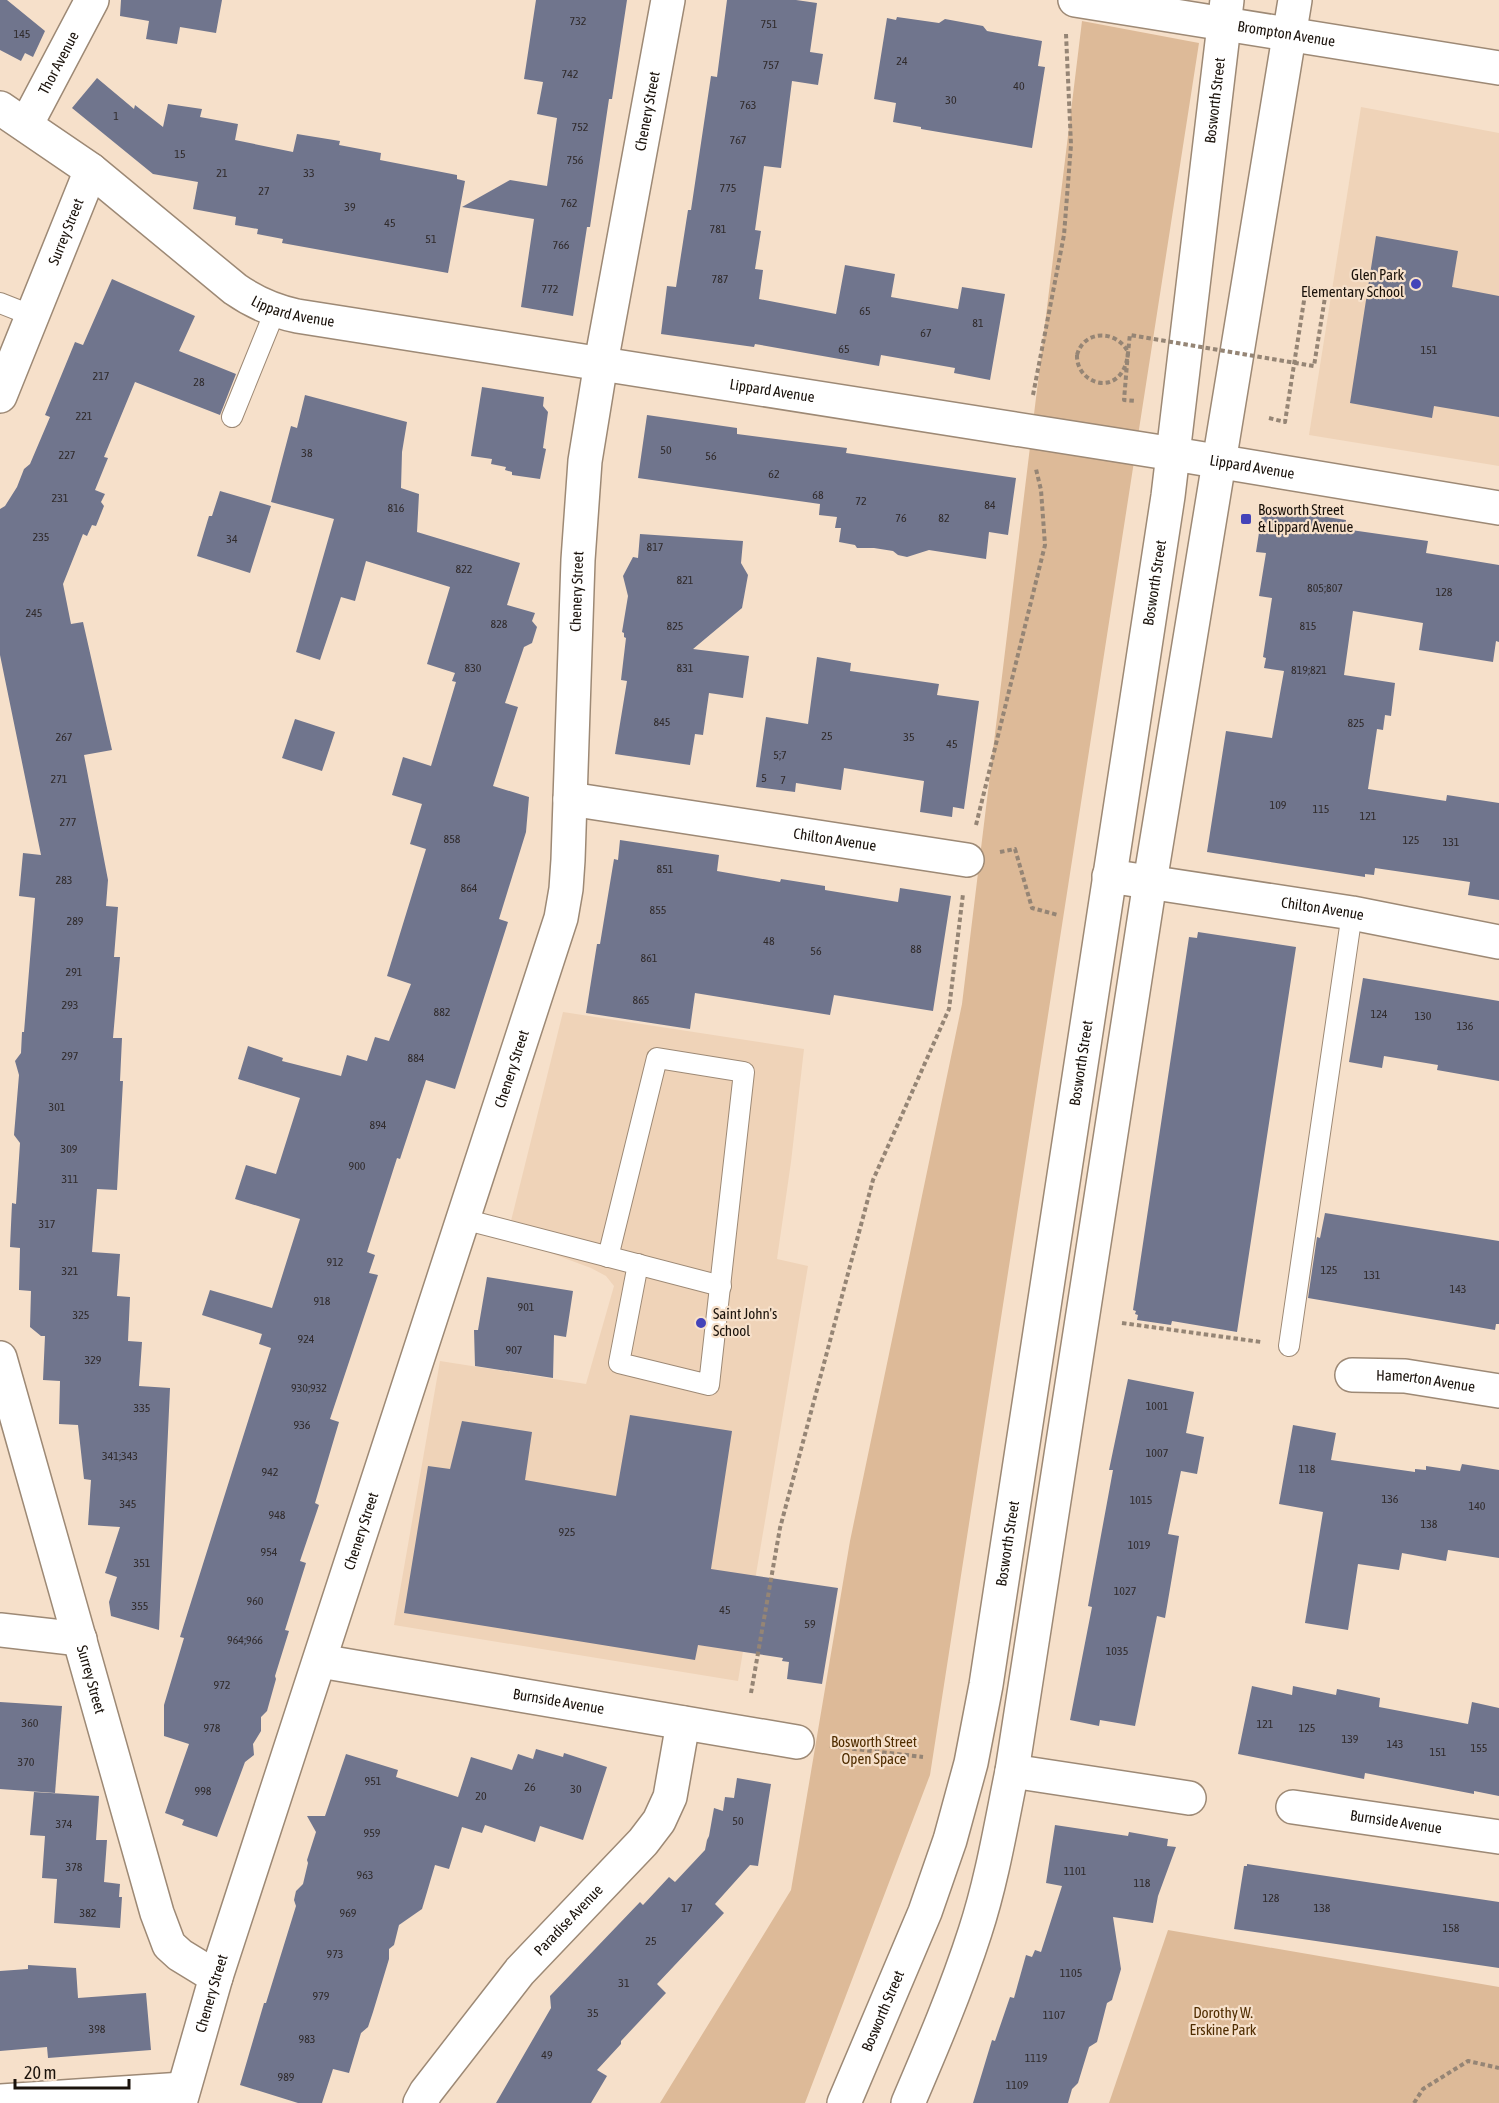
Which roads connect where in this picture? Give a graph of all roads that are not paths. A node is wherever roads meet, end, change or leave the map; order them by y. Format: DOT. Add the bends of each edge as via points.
graph roads {
  1 [pos="92,0"];
  2 [pos="668,0"];
  3 [pos="1075,0"];
  4 [pos="1295,0"];
  5 [pos="1225,12"];
  6 [pos="1290,35"];
  7 [pos="1499,68"];
  8 [pos="13,117"];
  9 [pos="91,170"];
  10 [pos="0,303"];
  11 [pos="275,311"];
  12 [pos="33,316"];
  13 [pos="601,363"];
  14 [pos="0,396"];
  15 [pos="232,417"];
  16 [pos="1173,454"];
  17 [pos="1220,463"];
  18 [pos="1499,508"];
  19 [pos="570,799"];
  20 [pos="967,860"];
  21 [pos="1109,876"];
  22 [pos="1150,882"];
  23 [pos="1352,914"];
  24 [pos="1499,942"];
  25 [pos="463,1219"];
  26 [pos="608,1257"];
  27 [pos="638,1264"];
  28 [pos="721,1286"];
  29 [pos="1289,1346"];
  30 [pos="0,1358"];
  31 [pos="1352,1375"];
  32 [pos="1499,1391"];
  33 [pos="0,1630"];
  34 [pos="80,1639"];
  35 [pos="320,1661"];
  36 [pos="682,1723"];
  37 [pos="797,1742"];
  38 [pos="1012,1771"];
  39 [pos="1189,1798"];
  40 [pos="1293,1806"];
  41 [pos="1499,1837"];
  42 [pos="216,1977"];
  43 [pos="182,2096"];
  44 [pos="0,2101"];
  45 [pos="420,2103"];
  46 [pos="844,2103"];
  47 [pos="908,2103"];
  1 -- 8 [label="street, Thor Avenue"];
  2 -- 13 [label="street, Chenery Street"];
  3 -- 5 [label="street, Brompton Avenue"];
  4 -- 6 [label="street"];
  5 -- 6 [label="street, Brompton Avenue"];
  5 -- 16 [label="street, Bosworth Street"];
  6 -- 7 [label="street, Brompton Avenue"];
  6 -- 17 [label="street"];
  8 -- 9 [label="street"];
  9 -- 11 [label="street, Lippard Avenue" via="235,290"];
  9 -- 12 [label="street, Surrey Street"];
  10 -- 12 [label="lane"];
  11 -- 13 [label="street, Lippard Avenue"];
  11 -- 15 [label="lane"];
  12 -- 14 [label="street, Surrey Street"];
  13 -- 16 [label="street, Lippard Avenue"];
  13 -- 19 [label="street, Chenery Street" via="581,508"];
  16 -- 17 [label="street, Lippard Avenue"];
  16 -- 21 [label="street, Bosworth Street"];
  17 -- 18 [label="street, Lippard Avenue"];
  17 -- 22 [label="street"];
  19 -- 20 [label="street, Chilton Avenue"];
  19 -- 25 [label="street, Chenery Street" via="561,918"];
  21 -- 22 [label="street, Chilton Avenue"];
  21 -- 46 [label="street, Bosworth Street" via="986,1685 970,1763 926,1912"];
  22 -- 23 [label="street, Chilton Avenue"];
  22 -- 38 [label="street"];
  23 -- 24 [label="street, Chilton Avenue"];
  23 -- 29 [label="lane"];
  25 -- 26 [label="lane"];
  25 -- 35 [label="street, Chenery Street"];
  26 -- 27 [label="lane"];
  26 -- 28 [label="lane" via="657,1058 744,1072"];
  27 -- 28 [label="lane"];
  27 -- 28 [label="lane" via="619,1363 709,1385"];
  30 -- 34 [label="street, Surrey Street"];
  31 -- 32 [label="street, Hamerton Avenue" via="1405,1376"];
  33 -- 34 [label="street"];
  34 -- 42 [label="street, Surrey Street" via="156,1913 169,1945"];
  35 -- 36 [label="street, Burnside Avenue"];
  35 -- 42 [label="street, Chenery Street"];
  36 -- 37 [label="street, Burnside Avenue"];
  36 -- 45 [label="street, Paradise Avenue" via="670,1797 659,1821 520,1971"];
  38 -- 39 [label="street"];
  38 -- 47 [label="street" via="976,1931"];
  40 -- 41 [label="street, Burnside Avenue"];
  42 -- 43 [label="street, Chenery Street"];
  43 -- 44 [label="street"];
}
